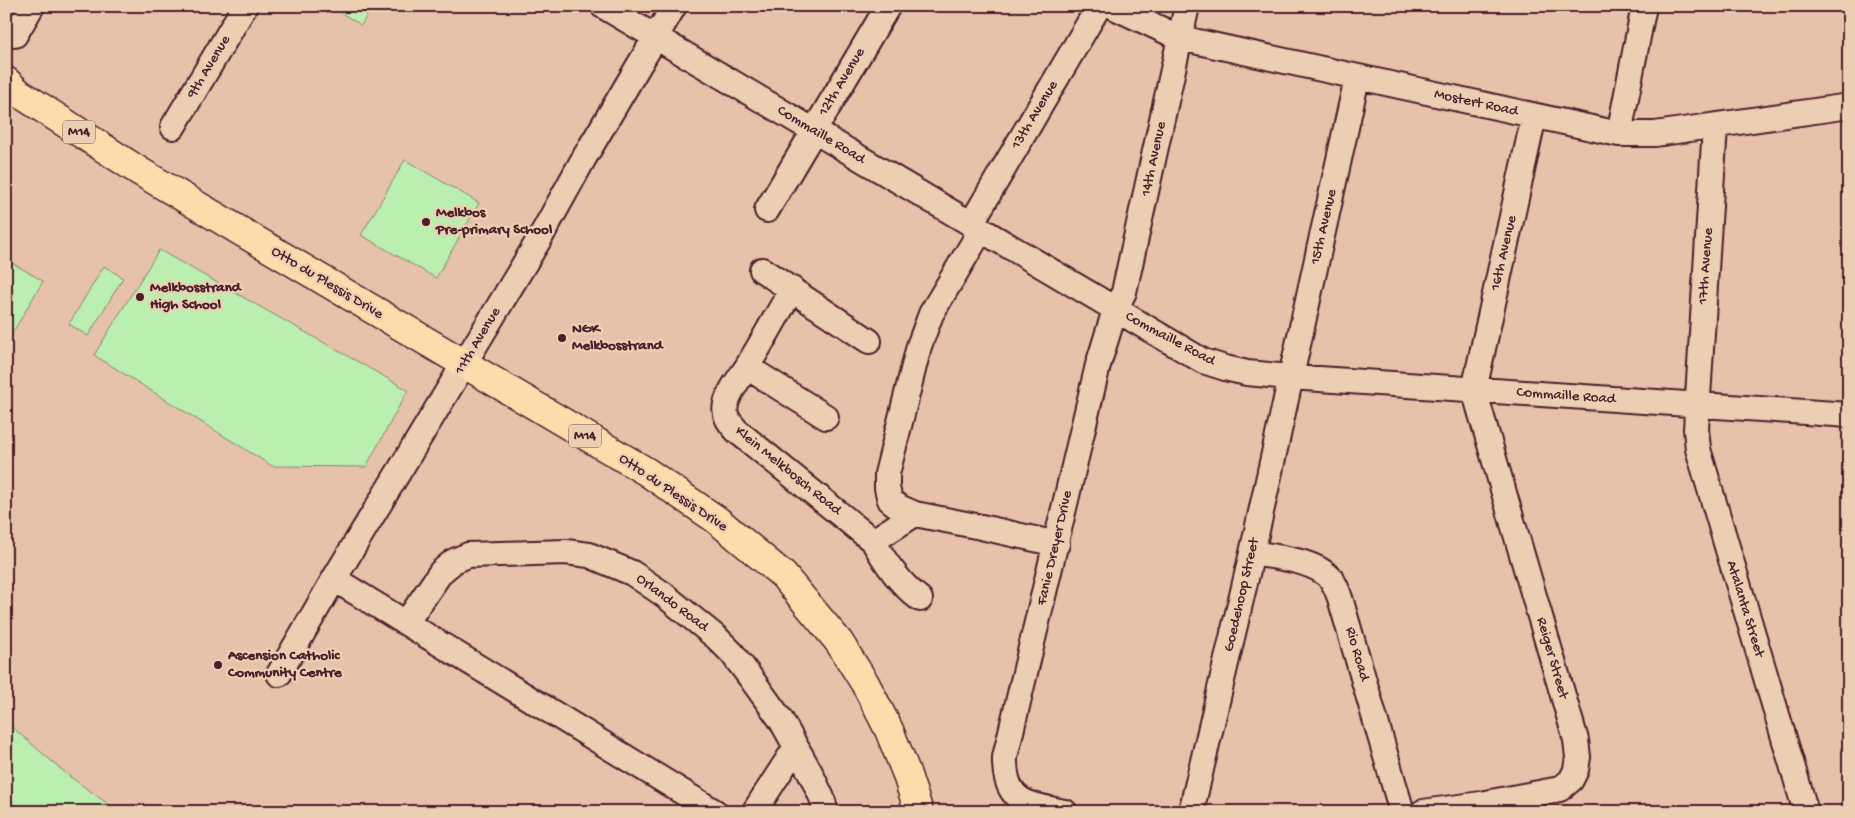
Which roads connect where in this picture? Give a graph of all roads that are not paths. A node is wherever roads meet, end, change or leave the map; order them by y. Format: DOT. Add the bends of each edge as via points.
graph roads {
  1 [pos="32,6"];
  2 [pos="245,6"];
  3 [pos="603,6"];
  4 [pos="674,6"];
  5 [pos="888,6"];
  6 [pos="1099,6"];
  7 [pos="1112,6"];
  8 [pos="1187,6"];
  9 [pos="1644,6"];
  10 [pos="15,35"];
  11 [pos="656,37"];
  12 [pos="1180,38"];
  13 [pos="1357,78"];
  14 [pos="6,81"];
  15 [pos="1849,106"];
  16 [pos="6,107"];
  17 [pos="1534,116"];
  18 [pos="1715,126"];
  19 [pos="173,127"];
  20 [pos="813,131"];
  21 [pos="1619,134"];
  22 [pos="140,171"];
  23 [pos="767,210"];
  24 [pos="976,227"];
  25 [pos="762,270"];
  26 [pos="792,289"];
  27 [pos="1115,310"];
  28 [pos="869,342"];
  29 [pos="464,365"];
  30 [pos="747,367"];
  31 [pos="1290,377"];
  32 [pos="1474,390"];
  33 [pos="1697,405"];
  34 [pos="1849,415"];
  35 [pos="826,417"];
  36 [pos="915,514"];
  37 [pos="872,541"];
  38 [pos="1057,544"];
  39 [pos="1252,553"];
  40 [pos="334,579"];
  41 [pos="920,599"];
  42 [pos="406,623"];
  43 [pos="279,674"];
  44 [pos="796,747"];
  45 [pos="715,812"];
  46 [pos="754,812"];
  47 [pos="826,812"];
  48 [pos="919,812"];
  49 [pos="1064,812"];
  50 [pos="1191,812"];
  51 [pos="1402,812"];
  52 [pos="1423,812"];
  53 [pos="1806,812"];
  1 -- 10 [label="street"];
  2 -- 19 [label="street, 9th Avenue"];
  3 -- 11 [label="street, Commaille Road"];
  4 -- 11 [label="street, 11th Avenue"];
  5 -- 20 [label="street, 12th Avenue"];
  6 -- 24 [label="street, 13th Avenue"];
  7 -- 12 [label="street, Mostert Road"];
  8 -- 12 [label="street, 14th Avenue"];
  9 -- 21 [label="street"];
  11 -- 20 [label="street, Commaille Road"];
  11 -- 29 [label="street, 11th Avenue"];
  12 -- 13 [label="street, Mostert Road"];
  12 -- 27 [label="street, 14th Avenue" via="1124,292"];
  13 -- 17 [label="street, Mostert Road"];
  13 -- 31 [label="street, 15th Avenue"];
  14 -- 22 [label="main road, Otto du Plessis Drive / M14" via="19,93"];
  15 -- 18 [label="street, Mostert Road"];
  16 -- 22 [label="main road, Otto du Plessis Drive / M14"];
  17 -- 21 [label="street, Mostert Road"];
  17 -- 32 [label="street, 16th Avenue"];
  18 -- 21 [label="street, Mostert Road" via="1655,134"];
  18 -- 33 [label="street, 17th Avenue"];
  20 -- 23 [label="street, 12th Avenue"];
  20 -- 24 [label="street, Commaille Road"];
  22 -- 29 [label="main road, Otto du Plessis Drive / M14"];
  24 -- 27 [label="street, Commaille Road"];
  24 -- 36 [label="street, 13th Avenue" via="919,346 887,474 890,500"];
  25 -- 26 [label="street"];
  26 -- 28 [label="street"];
  26 -- 30 [label="street, Klein Melkbosch Road"];
  27 -- 31 [label="street, Commaille Road" via="1203,360 1247,373"];
  27 -- 38 [label="street, Fanie Dreyer Drive" via="1098,365"];
  29 -- 40 [label="street, 11th Avenue"];
  29 -- 48 [label="main road, Otto du Plessis Drive / M14" via="647,472 717,520 783,575 838,642 866,685 896,747"];
  30 -- 35 [label="street"];
  30 -- 37 [label="street, Klein Melkbosch Road" via="725,405 729,422"];
  31 -- 32 [label="street, Commaille Road"];
  31 -- 39 [label="street, Goedehoop Street"];
  32 -- 33 [label="street, Commaille Road"];
  32 -- 52 [label="street, Reiger Street" via="1576,740 1578,757 1571,780 1560,789"];
  33 -- 34 [label="street, Commaille Road"];
  33 -- 53 [label="street, Atalanta Street" via="1696,429 1702,467"];
  36 -- 37 [label="street"];
  36 -- 38 [label="street"];
  37 -- 41 [label="street, Klein Melkbosch Road" via="903,585"];
  38 -- 49 [label="street, Fanie Dreyer Drive" via="1005,757 1005,774 1008,786 1020,800"];
  39 -- 50 [label="street, Goedehoop Street"];
  39 -- 51 [label="street, Rio Road" via="1320,569 1332,580"];
  40 -- 42 [label="street"];
  40 -- 43 [label="street, 11th Avenue"];
  42 -- 44 [label="street, Orlando Road" via="441,572 454,561 488,554 566,552 589,555 632,573 664,594 717,638 750,677"];
  42 -- 45 [label="street"];
  44 -- 46 [label="street"];
  44 -- 47 [label="street, Orlando Road"];
}
